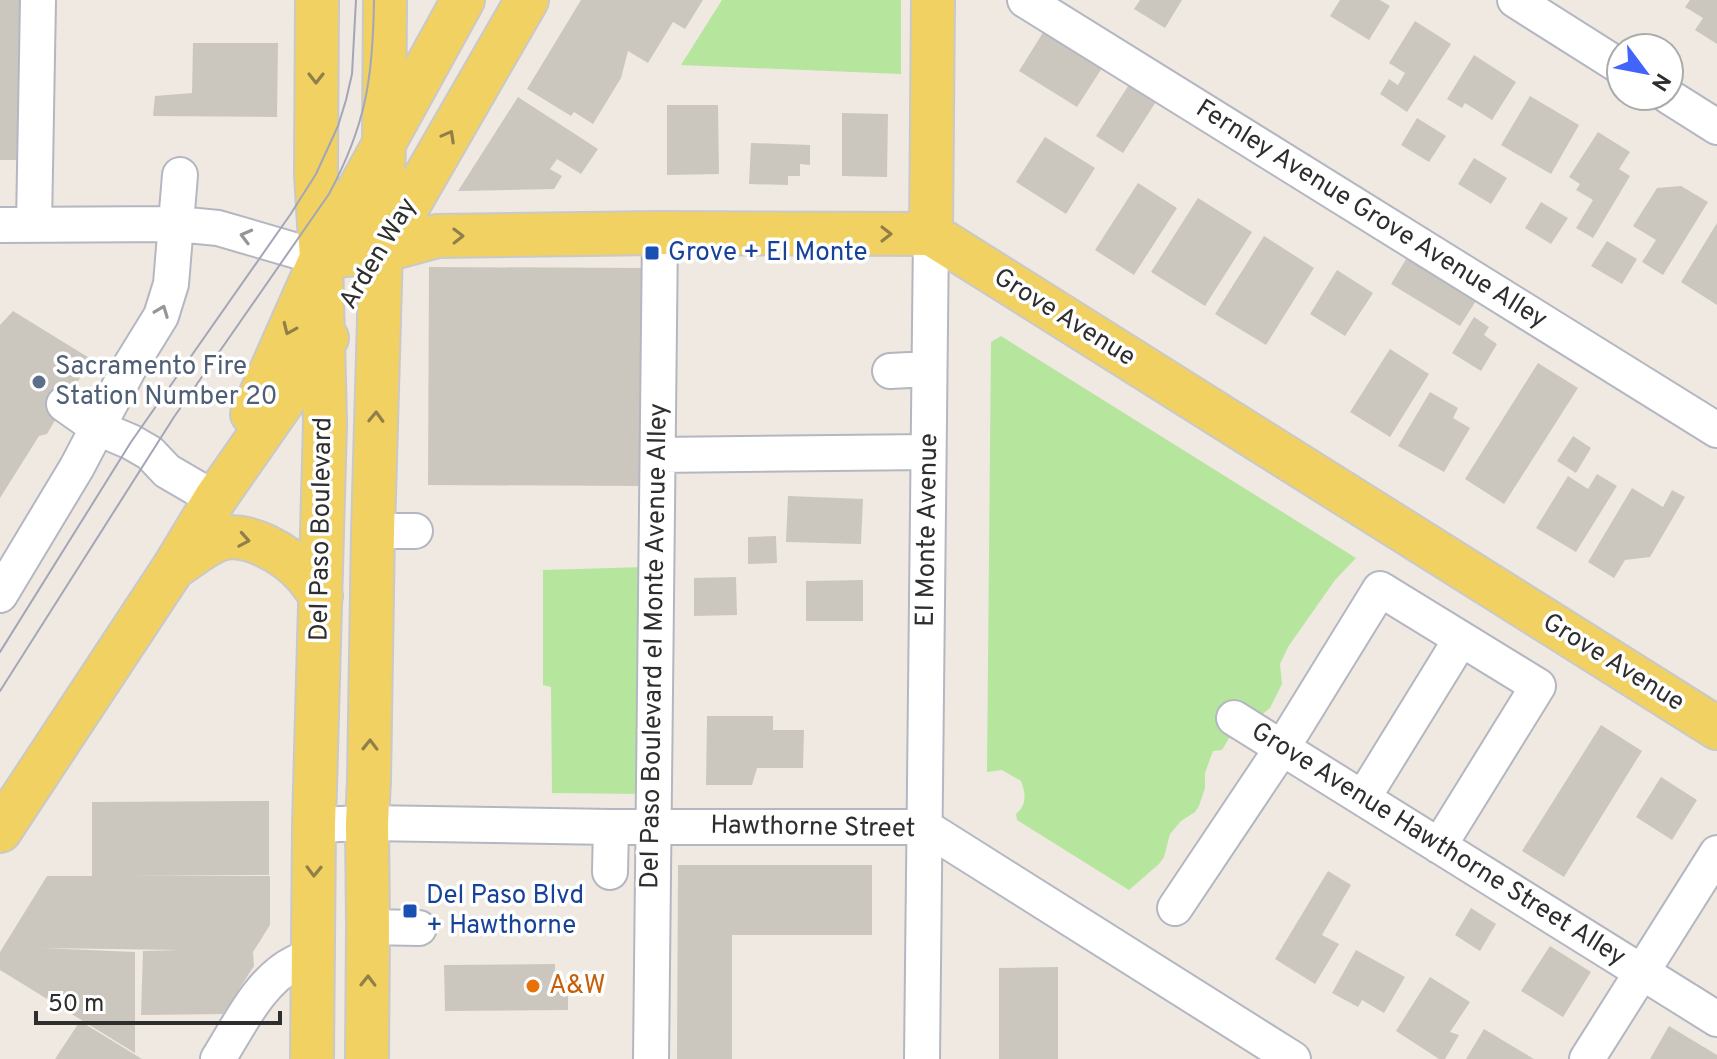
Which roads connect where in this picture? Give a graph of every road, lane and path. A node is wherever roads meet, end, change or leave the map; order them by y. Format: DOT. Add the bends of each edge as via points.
graph roads {
  1 [pos="38,0"];
  2 [pos="317,0"];
  3 [pos="385,0"];
  4 [pos="463,0"];
  5 [pos="527,0"];
  6 [pos="933,0"];
  7 [pos="1025,0"];
  8 [pos="1515,0"];
  9 [pos="1605,57"];
  10 [pos="1685,107"];
  11 [pos="1717,127"];
  12 [pos="384,143"];
  13 [pos="180,175"];
  14 [pos="177,224"];
  15 [pos="0,225"];
  16 [pos="34,225"];
  17 [pos="660,233"];
  18 [pos="931,234"];
  19 [pos="382,251"];
  20 [pos="321,258"];
  21 [pos="323,345"];
  22 [pos="929,369"];
  23 [pos="890,371"];
  24 [pos="64,404"];
  25 [pos="98,428"];
  26 [pos="1717,430"];
  27 [pos="928,452"];
  28 [pos="658,455"];
  29 [pos="215,499"];
  30 [pos="373,531"];
  31 [pos="415,531"];
  32 [pos="10,552"];
  33 [pos="174,567"];
  34 [pos="0,595"];
  35 [pos="321,596"];
  36 [pos="1461,639"];
  37 [pos="1234,718"];
  38 [pos="1717,728"];
  39 [pos="1282,748"];
  40 [pos="1363,798"];
  41 [pos="367,823"];
  42 [pos="314,825"];
  43 [pos="611,827"];
  44 [pos="653,827"];
  45 [pos="925,827"];
  46 [pos="0,831"];
  47 [pos="1439,846"];
  48 [pos="1717,853"];
  49 [pos="610,872"];
  50 [pos="1175,908"];
  51 [pos="368,927"];
  52 [pos="419,928"];
  53 [pos="313,955"];
  54 [pos="1642,972"];
  55 [pos="1717,1019"];
  56 [pos="218,1059"];
  57 [pos="312,1059"];
  58 [pos="367,1059"];
  59 [pos="651,1059"];
  60 [pos="922,1059"];
  61 [pos="1293,1059"];
  62 [pos="1587,1059"];
  1 -- 16 [label="street"];
  2 -- 20 [label="main road, Del Paso Boulevard, one-way"];
  3 -- 12 [label="main road, Del Paso Boulevard"];
  4 -- 12 [label="main road, Arden Way"];
  19 -- 5 [label="main road, Arden Way, one-way"];
  6 -- 18 [label="main road, El Monte Avenue"];
  7 -- 26 [label="street, Fernley Avenue Grove Avenue Alley"];
  8 -- 9 [label="street"];
  10 -- 11 [label="street"];
  12 -- 19 [label="main road, Del Paso Boulevard"];
  12 -- 20 [label="main road, Arden Way"];
  13 -- 14 [label="street"];
  14 -- 16 [label="street"];
  20 -- 14 [label="street, one-way" via="218,228"];
  25 -- 14 [label="street, one-way" via="161,316 171,284"];
  15 -- 16 [label="street"];
  17 -- 18 [label="main road, one-way"];
  19 -- 17 [label="main road, one-way" via="437,236"];
  17 -- 28 [label="street, Del Paso Boulevard el Monte Avenue Alley"];
  18 -- 22 [label="street, El Monte Avenue"];
  18 -- 38 [label="main road, Grove Avenue"];
  19 -- 20 [label="main road"];
  19 -- 21 [label="main road, Arden Way"];
  30 -- 19 [label="main road, Del Paso Boulevard, one-way"];
  20 -- 21 [label="main road, Del Paso Boulevard"];
  20 -- 29 [label="main road, Arden Way, one-way"];
  21 -- 29 [label="main road, Arden Way"];
  21 -- 35 [label="main road, Del Paso Boulevard"];
  22 -- 23 [label="street"];
  22 -- 27 [label="street, El Monte Avenue"];
  24 -- 25 [label="street"];
  25 -- 29 [label="street" via="150,453 167,471"];
  25 -- 32 [label="street" via="77,467"];
  27 -- 28 [label="street"];
  27 -- 45 [label="street, El Monte Avenue"];
  28 -- 44 [label="street, Del Paso Boulevard el Monte Avenue Alley"];
  29 -- 33 [label="main road, Arden Way"];
  30 -- 31 [label="street"];
  41 -- 30 [label="main road, Del Paso Boulevard, one-way"];
  32 -- 34 [label="street"];
  33 -- 35 [label="main road, one-way" via="218,540 238,537 290,562"];
  33 -- 46 [label="main road, Arden Way"];
  35 -- 42 [label="main road, Del Paso Boulevard"];
  36 -- 39 [label="street" via="1380,589"];
  36 -- 40 [label="street"];
  36 -- 47 [label="street" via="1538,686"];
  37 -- 39 [label="street, Grove Avenue Hawthorne Street Alley"];
  39 -- 40 [label="street, Grove Avenue Hawthorne Street Alley"];
  39 -- 50 [label="street"];
  40 -- 47 [label="street, Grove Avenue Hawthorne Street Alley"];
  41 -- 42 [label="street, Hawthorne Street"];
  41 -- 43 [label="street, Hawthorne Street"];
  41 -- 51 [label="main road, Del Paso Boulevard"];
  42 -- 53 [label="main road, Del Paso Boulevard, one-way"];
  43 -- 44 [label="street, Hawthorne Street"];
  43 -- 49 [label="street"];
  44 -- 45 [label="street, Hawthorne Street"];
  44 -- 59 [label="street, Del Paso Boulevard el Monte Avenue Alley"];
  45 -- 60 [label="street, El Monte Avenue"];
  45 -- 61 [label="street, Hawthorne Street"];
  47 -- 54 [label="street, Grove Avenue Hawthorne Street Alley"];
  48 -- 54 [label="street"];
  51 -- 52 [label="street"];
  58 -- 51 [label="main road, Del Paso Boulevard, one-way"];
  53 -- 56 [label="street" via="293,963 267,985"];
  53 -- 57 [label="main road, Del Paso Boulevard"];
  54 -- 55 [label="street, Grove Avenue Hawthorne Street Alley"];
  54 -- 62 [label="street"];
}
